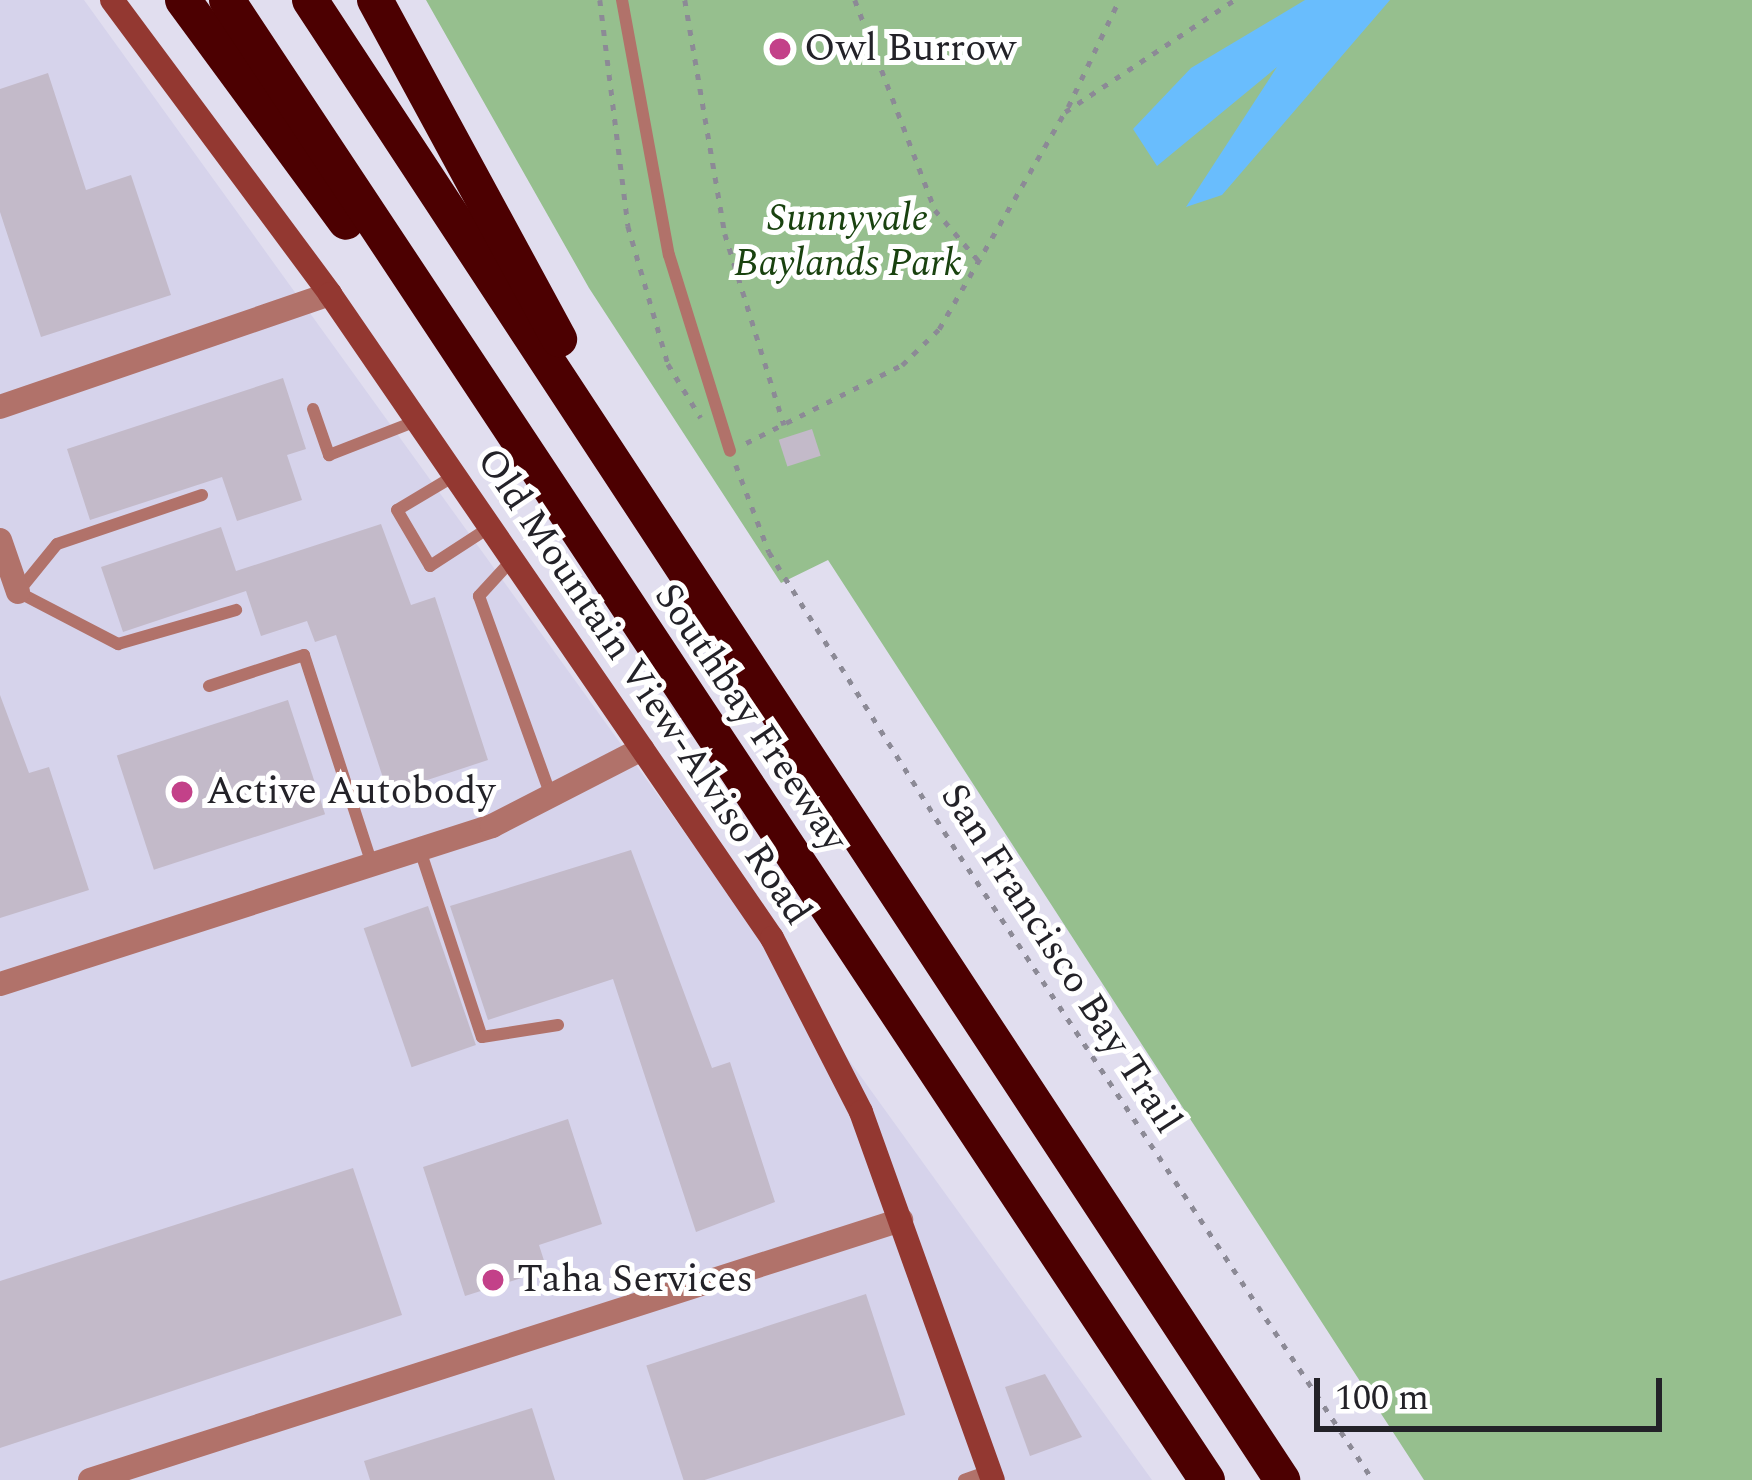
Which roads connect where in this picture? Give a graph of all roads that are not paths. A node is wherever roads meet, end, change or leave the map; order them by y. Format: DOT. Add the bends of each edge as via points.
graph roads {
  1 [pos="112,0"];
  2 [pos="183,0"];
  3 [pos="227,0"];
  4 [pos="310,0"];
  5 [pos="376,0"];
  6 [pos="622,0"];
  7 [pos="330,294"];
  8 [pos="0,407"];
  9 [pos="314,409"];
  10 [pos="417,421"];
  11 [pos="507,428"];
  12 [pos="730,451"];
  13 [pos="455,476"];
  14 [pos="202,495"];
  15 [pos="490,527"];
  16 [pos="0,540"];
  17 [pos="513,560"];
  18 [pos="694,584"];
  19 [pos="18,592"];
  20 [pos="236,610"];
  21 [pos="208,686"];
  22 [pos="642,749"];
  23 [pos="552,800"];
  24 [pos="419,849"];
  25 [pos="372,865"];
  26 [pos="0,984"];
  27 [pos="558,1025"];
  28 [pos="902,1220"];
  29 [pos="992,1475"];
  30 [pos="90,1480"];
  31 [pos="964,1480"];
  32 [pos="1207,1480"];
  33 [pos="1282,1480"];
  1 -- 7 [label="street, Old Mountain View-Alviso Road"];
  2 -- 11 [label="highway"];
  3 -- 11 [label="highway, Southbay Freeway"];
  4 -- 18 [label="highway, Southbay Freeway"];
  5 -- 18 [label="highway"];
  6 -- 12 [label="lane" via="669,255"];
  7 -- 8 [label="street"];
  7 -- 10 [label="street, Old Mountain View-Alviso Road"];
  9 -- 10 [label="lane" via="329,455"];
  10 -- 13 [label="street, Old Mountain View-Alviso Road"];
  11 -- 32 [label="highway, Southbay Freeway"];
  13 -- 15 [label="street, Old Mountain View-Alviso Road"];
  13 -- 15 [label="lane" via="397,510 430,566"];
  14 -- 19 [label="lane" via="57,544"];
  15 -- 17 [label="street, Old Mountain View-Alviso Road"];
  16 -- 19 [label="street"];
  17 -- 22 [label="street, Old Mountain View-Alviso Road"];
  17 -- 23 [label="lane" via="479,596"];
  18 -- 33 [label="highway, Southbay Freeway"];
  19 -- 20 [label="lane" via="118,644"];
  21 -- 25 [label="lane" via="304,655"];
  22 -- 23 [label="street"];
  22 -- 28 [label="street, Old Mountain View-Alviso Road" via="815,1013"];
  23 -- 24 [label="street"];
  24 -- 25 [label="street"];
  24 -- 27 [label="lane" via="482,1037"];
  25 -- 26 [label="street"];
  28 -- 29 [label="street, Old Mountain View-Alviso Road"];
  28 -- 30 [label="street"];
  29 -- 31 [label="lane"];
}
